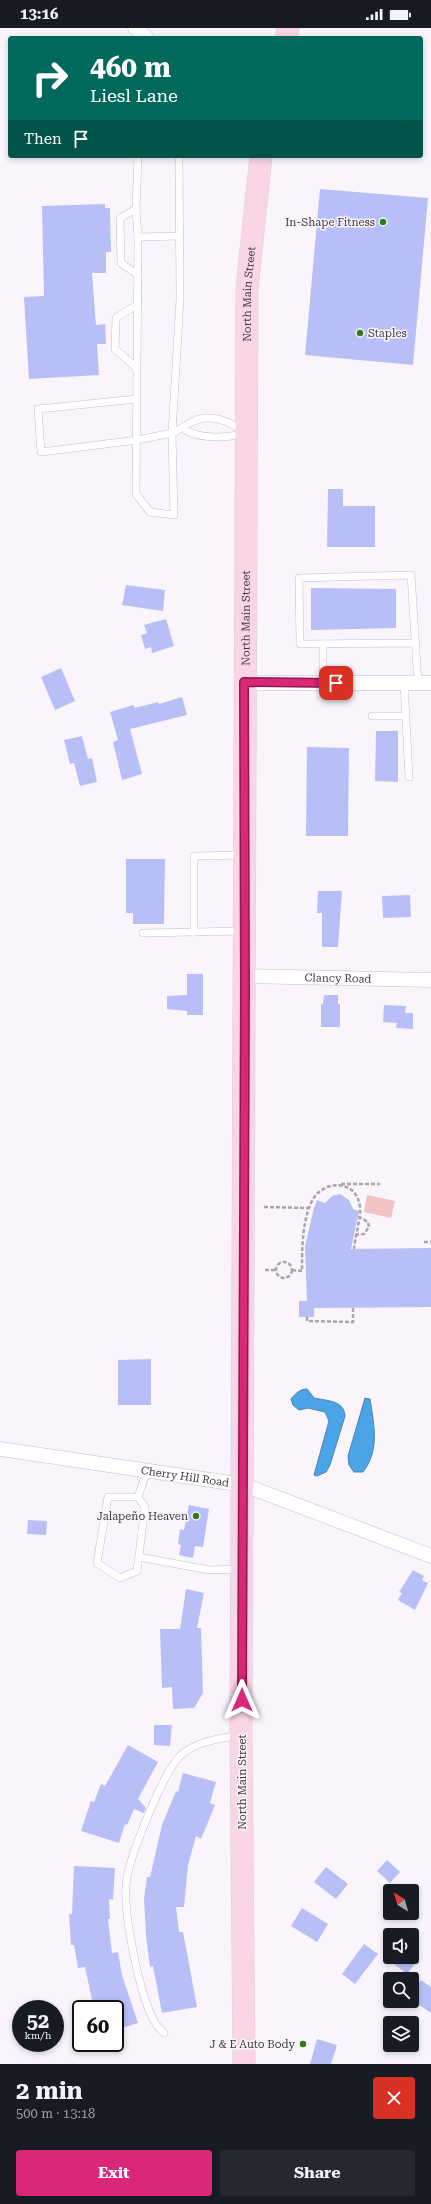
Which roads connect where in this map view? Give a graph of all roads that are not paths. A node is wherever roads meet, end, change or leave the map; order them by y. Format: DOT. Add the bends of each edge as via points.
graph roads {
  1 [pos="135,28"];
  2 [pos="145,36"];
  3 [pos="138,158"];
  4 [pos="179,158"];
  5 [pos="261,158"];
  6 [pos="136,209"];
  7 [pos="180,236"];
  8 [pos="138,237"];
  9 [pos="138,275"];
  10 [pos="138,304"];
  11 [pos="137,368"];
  12 [pos="137,399"];
  13 [pos="184,429"];
  14 [pos="172,433"];
  15 [pos="246,434"];
  16 [pos="137,440"];
  17 [pos="416,643"];
  18 [pos="323,644"];
  19 [pos="244,682"];
  20 [pos="323,682"];
  21 [pos="404,683"];
  22 [pos="425,683"];
  23 [pos="372,716"];
  24 [pos="406,716"];
  25 [pos="409,777"];
  26 [pos="245,855"];
  27 [pos="245,931"];
  28 [pos="194,932"];
  29 [pos="142,933"];
  30 [pos="245,976"];
  31 [pos="431,980"];
  32 [pos="0,1449"];
  33 [pos="147,1470"];
  34 [pos="244,1485"];
  35 [pos="138,1498"];
  36 [pos="431,1556"];
  37 [pos="138,1557"];
  38 [pos="243,1568"];
  39 [pos="241,1735"];
  40 [pos="164,2033"];
  41 [pos="244,2064"];
  1 -- 2 [label="street"];
  3 -- 6 [label="lane"];
  4 -- 7 [label="lane"];
  5 -- 15 [label="main road, North Main Street" via="247,288"];
  6 -- 8 [label="lane"];
  6 -- 9 [label="lane" via="120,218 121,263"];
  7 -- 8 [label="lane"];
  7 -- 14 [label="lane" via="180,299"];
  8 -- 9 [label="lane"];
  9 -- 10 [label="lane"];
  10 -- 11 [label="lane"];
  10 -- 11 [label="lane" via="116,318 115,350"];
  11 -- 12 [label="lane"];
  12 -- 16 [label="lane"];
  12 -- 16 [label="lane" via="38,409 41,452"];
  13 -- 14 [label="lane"];
  13 -- 15 [label="lane" via="194,435"];
  13 -- 15 [label="lane" via="195,420 214,419 229,422"];
  14 -- 16 [label="lane"];
  14 -- 16 [label="lane" via="174,515 150,512 136,494"];
  15 -- 19 [label="main road, North Main Street"];
  17 -- 18 [label="lane"];
  17 -- 18 [label="lane" via="411,575 299,578 300,644"];
  17 -- 22 [label="lane"];
  18 -- 20 [label="lane"];
  19 -- 20 [label="street"];
  19 -- 26 [label="main road, North Main Street"];
  20 -- 21 [label="street"];
  21 -- 22 [label="street"];
  21 -- 24 [label="lane"];
  23 -- 24 [label="lane"];
  24 -- 25 [label="lane"];
  26 -- 27 [label="main road, North Main Street"];
  26 -- 28 [label="lane" via="194,856"];
  27 -- 28 [label="lane"];
  27 -- 30 [label="main road, North Main Street"];
  28 -- 29 [label="lane"];
  30 -- 31 [label="street, Clancy Road"];
  30 -- 34 [label="main road, North Main Street"];
  32 -- 33 [label="street, Cherry Hill Road"];
  33 -- 34 [label="street, Cherry Hill Road"];
  33 -- 35 [label="lane"];
  34 -- 36 [label="street, Cherry Hill Road"];
  34 -- 38 [label="main road, North Main Street"];
  35 -- 37 [label="lane" via="145,1507"];
  35 -- 37 [label="lane" via="108,1497 97,1563 120,1578 137,1571"];
  37 -- 38 [label="lane" via="210,1570"];
  38 -- 39 [label="main road, North Main Street"];
  39 -- 40 [label="lane" via="202,1742 181,1756 166,1774 132,1859 126,1885 128,1922 146,2003 153,2021"];
  39 -- 41 [label="main road, North Main Street"];
}
